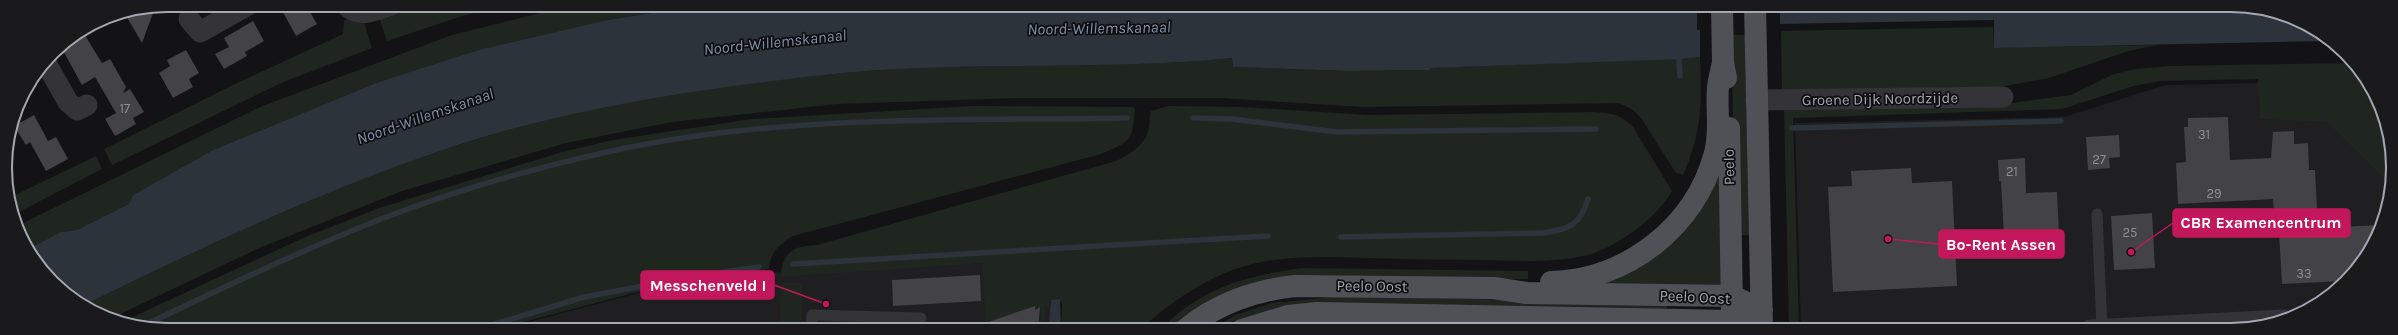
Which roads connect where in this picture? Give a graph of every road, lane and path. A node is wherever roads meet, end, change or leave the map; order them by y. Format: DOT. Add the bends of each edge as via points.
graph roads {
  1 [pos="236,12"];
  2 [pos="356,12"];
  3 [pos="366,12"];
  4 [pos="1722,12"];
  5 [pos="1755,15"];
  6 [pos="189,19"];
  7 [pos="1723,63"];
  8 [pos="49,68"];
  9 [pos="2003,97"];
  10 [pos="1756,100"];
  11 [pos="87,105"];
  12 [pos="2097,214"];
  13 [pos="1494,288"];
  14 [pos="1732,296"];
  15 [pos="921,318"];
  16 [pos="1762,320"];
  17 [pos="2254,321"];
  18 [pos="811,323"];
  19 [pos="1196,323"];
  20 [pos="1265,323"];
  21 [pos="1663,323"];
  22 [pos="1732,323"];
  23 [pos="1744,323"];
  24 [pos="2096,323"];
  25 [pos="2221,323"];
  1 -- 6 [label="street" via="200,32"];
  2 -- 3 [label="street"];
  4 -- 7 [label="main road, Peelo"];
  5 -- 10 [label="main road, Peelo"];
  7 -- 13 [label="main road" via="1718,87 1719,129 1708,174 1696,197 1662,239 1616,268 1589,277"];
  7 -- 14 [label="main road, Peelo" via="1728,88"];
  8 -- 11 [label="street" via="68,102 77,110"];
  9 -- 10 [label="street, Groene Dijk Noordzijde"];
  10 -- 16 [label="main road, Peelo"];
  12 -- 24 [label="lane"];
  13 -- 14 [label="main road, Peelo Oost" via="1527,293"];
  13 -- 19 [label="main road, Peelo Oost" via="1321,285 1276,288 1232,301"];
  14 -- 16 [label="main road, Peelo Oost"];
  14 -- 22 [label="main road, Peelo"];
  15 -- 18 [label="lane" via="812,315"];
  16 -- 23 [label="main road, Peelo Oost"];
  17 -- 25 [label="street"];
  20 -- 21 [label="main road, Peelo Oost" via="1288,316 1317,313"];
}
